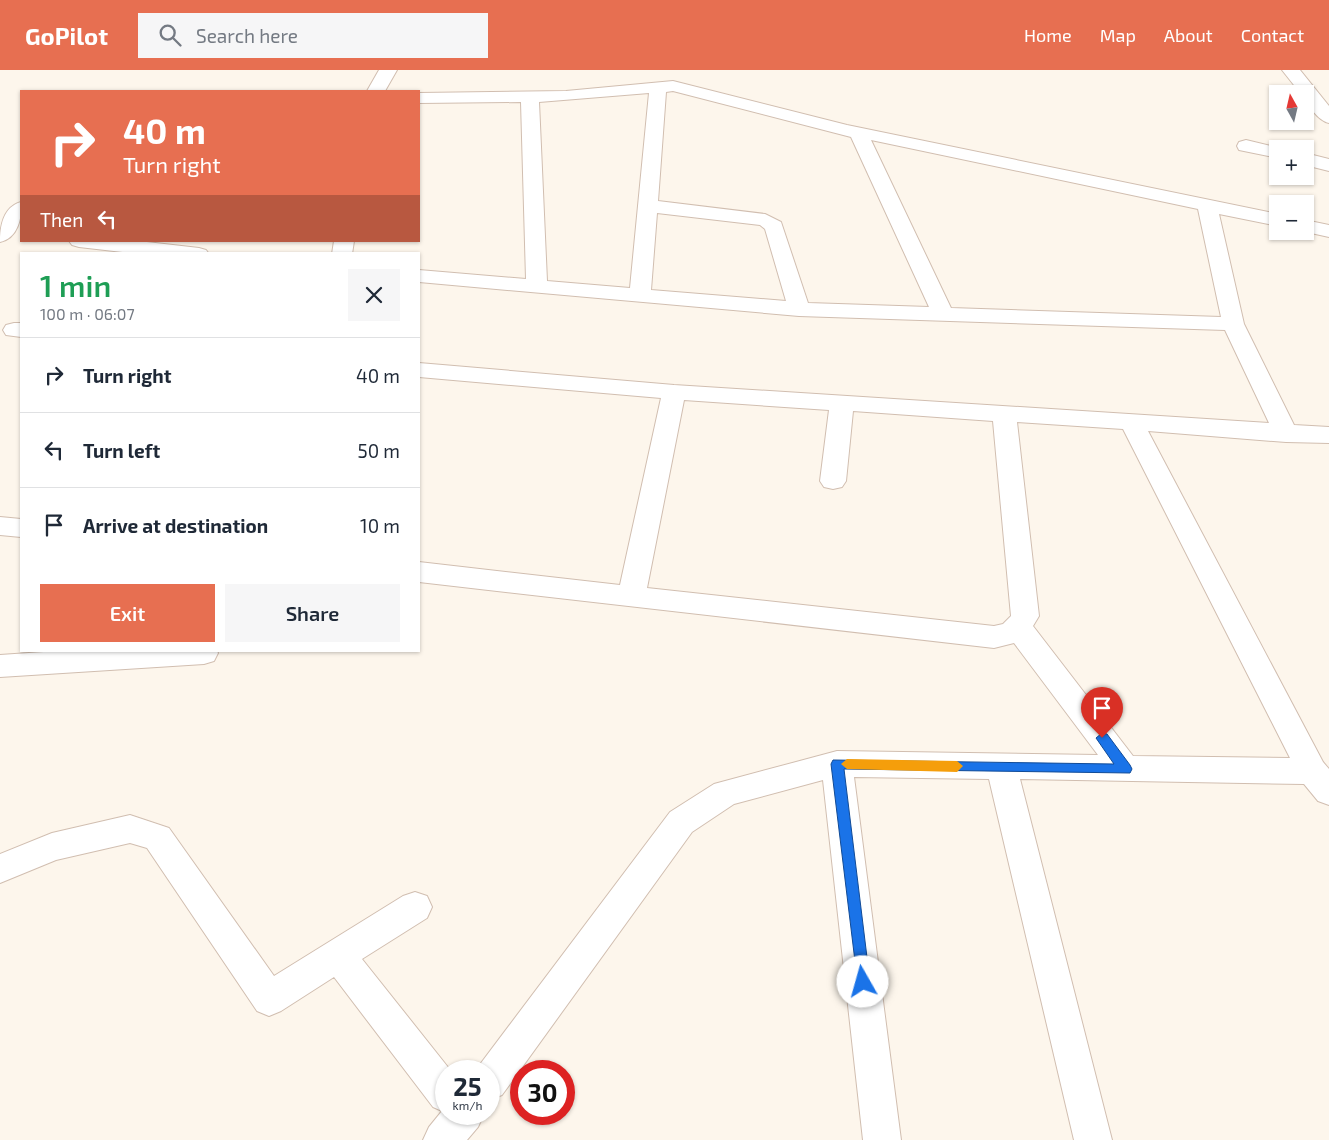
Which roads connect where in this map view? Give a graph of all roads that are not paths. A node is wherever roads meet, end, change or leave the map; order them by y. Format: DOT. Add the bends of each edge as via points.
graph roads {
  1 [pos="388,70"];
  2 [pos="1291,70"];
  3 [pos="658,87"];
  4 [pos="377,90"];
  5 [pos="530,96"];
  6 [pos="420,98"];
  7 [pos="1329,118"];
  8 [pos="848,130"];
  9 [pos="1246,146"];
  10 [pos="1269,151"];
  11 [pos="1314,161"];
  12 [pos="1329,165"];
  13 [pos="1207,205"];
  14 [pos="647,206"];
  15 [pos="20,210"];
  16 [pos="1269,218"];
  17 [pos="1314,228"];
  18 [pos="1329,231"];
  19 [pos="6,234"];
  20 [pos="98,242"];
  21 [pos="155,245"];
  22 [pos="189,252"];
  23 [pos="420,276"];
  24 [pos="537,286"];
  25 [pos="640,294"];
  26 [pos="799,309"];
  27 [pos="943,314"];
  28 [pos="1232,324"];
  29 [pos="420,370"];
  30 [pos="674,392"];
  31 [pos="842,403"];
  32 [pos="1004,414"];
  33 [pos="1132,423"];
  34 [pos="1286,434"];
  35 [pos="1329,435"];
  36 [pos="833,481"];
  37 [pos="0,526"];
  38 [pos="20,528"];
  39 [pos="420,572"];
  40 [pos="631,597"];
  41 [pos="1019,628"];
  42 [pos="204,653"];
  43 [pos="0,666"];
  44 [pos="838,764"];
  45 [pos="1002,767"];
  46 [pos="1126,769"];
  47 [pos="1321,781"];
  48 [pos="0,869"];
  49 [pos="414,907"];
  50 [pos="338,955"];
  51 [pos="500,1067"];
  52 [pos="435,1087"];
  53 [pos="882,1140"];
  54 [pos="1093,1140"];
  1 -- 4 [label="street"];
  2 -- 7 [label="street"];
  3 -- 5 [label="street" via="566,96"];
  3 -- 8 [label="street" via="682,88"];
  3 -- 14 [label="street"];
  5 -- 6 [label="street"];
  5 -- 24 [label="street"];
  8 -- 13 [label="street"];
  8 -- 27 [label="street" via="858,133"];
  9 -- 10 [label="street"];
  11 -- 12 [label="street"];
  13 -- 16 [label="street"];
  13 -- 28 [label="street"];
  14 -- 25 [label="street"];
  14 -- 26 [label="street" via="765,220 774,226"];
  15 -- 19 [label="street"];
  17 -- 18 [label="street"];
  20 -- 21 [label="street"];
  21 -- 22 [label="street"];
  23 -- 24 [label="street"];
  24 -- 25 [label="street"];
  25 -- 26 [label="street"];
  26 -- 27 [label="street"];
  27 -- 28 [label="street"];
  28 -- 34 [label="street"];
  29 -- 30 [label="street"];
  30 -- 31 [label="street"];
  30 -- 40 [label="street"];
  31 -- 32 [label="street"];
  31 -- 36 [label="street"];
  32 -- 33 [label="street"];
  32 -- 41 [label="street" via="1025,616"];
  33 -- 34 [label="street"];
  33 -- 47 [label="street"];
  34 -- 35 [label="street"];
  37 -- 38 [label="street"];
  39 -- 40 [label="street"];
  40 -- 41 [label="street" via="994,637 1007,635"];
  41 -- 46 [label="street"];
  42 -- 43 [label="street"];
  44 -- 45 [label="street"];
  44 -- 51 [label="street" via="725,793 681,822"];
  44 -- 53 [label="street"];
  45 -- 46 [label="street"];
  45 -- 54 [label="street"];
  46 -- 47 [label="street"];
  48 -- 50 [label="street" via="52,847 130,829 158,838 269,999"];
  49 -- 50 [label="street"];
  50 -- 52 [label="street"];
}
